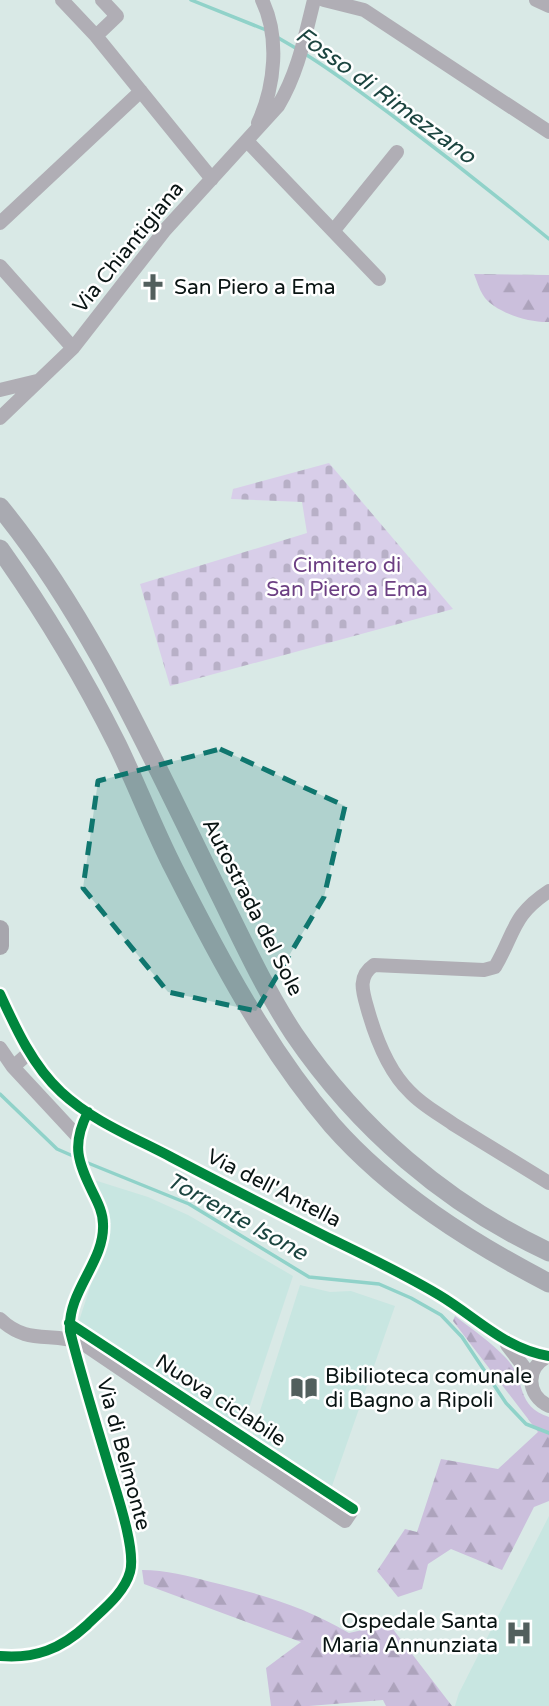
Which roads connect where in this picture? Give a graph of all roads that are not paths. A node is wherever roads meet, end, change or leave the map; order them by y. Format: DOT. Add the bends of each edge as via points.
graph roads {
  1 [pos="61,0"];
  2 [pos="102,0"];
  3 [pos="262,0"];
  4 [pos="314,0"];
  5 [pos="324,0"];
  6 [pos="537,0"];
  7 [pos="549,6"];
  8 [pos="96,36"];
  9 [pos="141,91"];
  10 [pos="549,132"];
  11 [pos="249,139"];
  12 [pos="397,152"];
  13 [pos="212,179"];
  14 [pos="0,223"];
  15 [pos="334,230"];
  16 [pos="0,266"];
  17 [pos="379,279"];
  18 [pos="73,348"];
  19 [pos="41,379"];
  20 [pos="0,390"];
  21 [pos="0,418"];
  22 [pos="0,508"];
  23 [pos="0,549"];
  24 [pos="549,891"];
  25 [pos="0,929"];
  26 [pos="0,946"];
  27 [pos="0,994"];
  28 [pos="0,1005"];
  29 [pos="12,1020"];
  30 [pos="0,1048"];
  31 [pos="30,1052"];
  32 [pos="13,1066"];
  33 [pos="88,1112"];
  34 [pos="78,1137"];
  35 [pos="549,1183"];
  36 [pos="549,1252"];
  37 [pos="549,1283"];
  38 [pos="0,1320"];
  39 [pos="496,1335"];
  40 [pos="72,1340"];
  41 [pos="549,1356"];
  42 [pos="531,1376"];
  43 [pos="549,1406"];
  44 [pos="353,1509"];
  45 [pos="0,1656"];
  1 -- 8 [label="street"];
  2 -- 8 [label="street" via="117,16"];
  3 -- 11 [label="street, Via Chiantigiana" via="272,34 272,68 261,117"];
  4 -- 11 [label="street, Via Chiantigiana" via="302,51 283,97"];
  5 -- 10 [label="street" via="363,10"];
  6 -- 7 [label="street"];
  8 -- 9 [label="street"];
  9 -- 13 [label="street"];
  9 -- 14 [label="street"];
  11 -- 13 [label="street, Via Chiantigiana"];
  11 -- 15 [label="street"];
  12 -- 15 [label="street"];
  13 -- 18 [label="street, Via Chiantigiana" via="165,230"];
  15 -- 17 [label="street"];
  16 -- 18 [label="street"];
  18 -- 19 [label="street, Via Chiantigiana"];
  19 -- 20 [label="street, Via Chiantigiana"];
  19 -- 21 [label="street, Via Chiantigiana"];
  22 -- 36 [label="highway, Autostrada del Sole" via="96,652 294,1034 370,1126 419,1171 466,1207"];
  23 -- 37 [label="highway" via="75,664 118,745 173,868 253,1015 300,1084 334,1126 417,1202 465,1236"];
  24 -- 35 [label="street" via="516,922 495,967 374,965 365,970 361,982 380,1043 410,1093"];
  25 -- 26 [label="main road"];
  27 -- 29 [label="street, Via dell'Antella"];
  28 -- 29 [label="street, Via dell'Antella"];
  29 -- 31 [label="street, Via dell'Antella"];
  30 -- 32 [label="street"];
  31 -- 32 [label="street"];
  31 -- 33 [label="street, Via dell'Antella" via="63,1094"];
  32 -- 34 [label="street"];
  33 -- 34 [label="street, Via di Belmonte"];
  33 -- 39 [label="street, Via dell'Antella" via="417,1282"];
  34 -- 40 [label="street, Via di Belmonte" via="80,1161 101,1211 103,1233 72,1308"];
  38 -- 40 [label="street, Via di Belmonte" via="29,1337"];
  39 -- 41 [label="street, Via dell'Antella" via="524,1351"];
  39 -- 42 [label="street, Via dell'Antella"];
  40 -- 44 [label="street, Via di Belmonte" via="345,1521"];
  40 -- 45 [label="street, Via di Belmonte" via="126,1531 130,1572 108,1604 76,1636 33,1656"];
  41 -- 42 [label="street, Via dell'Antella" via="537,1364"];
  42 -- 43 [label="street, Via dell'Antella" via="534,1394"];
}
